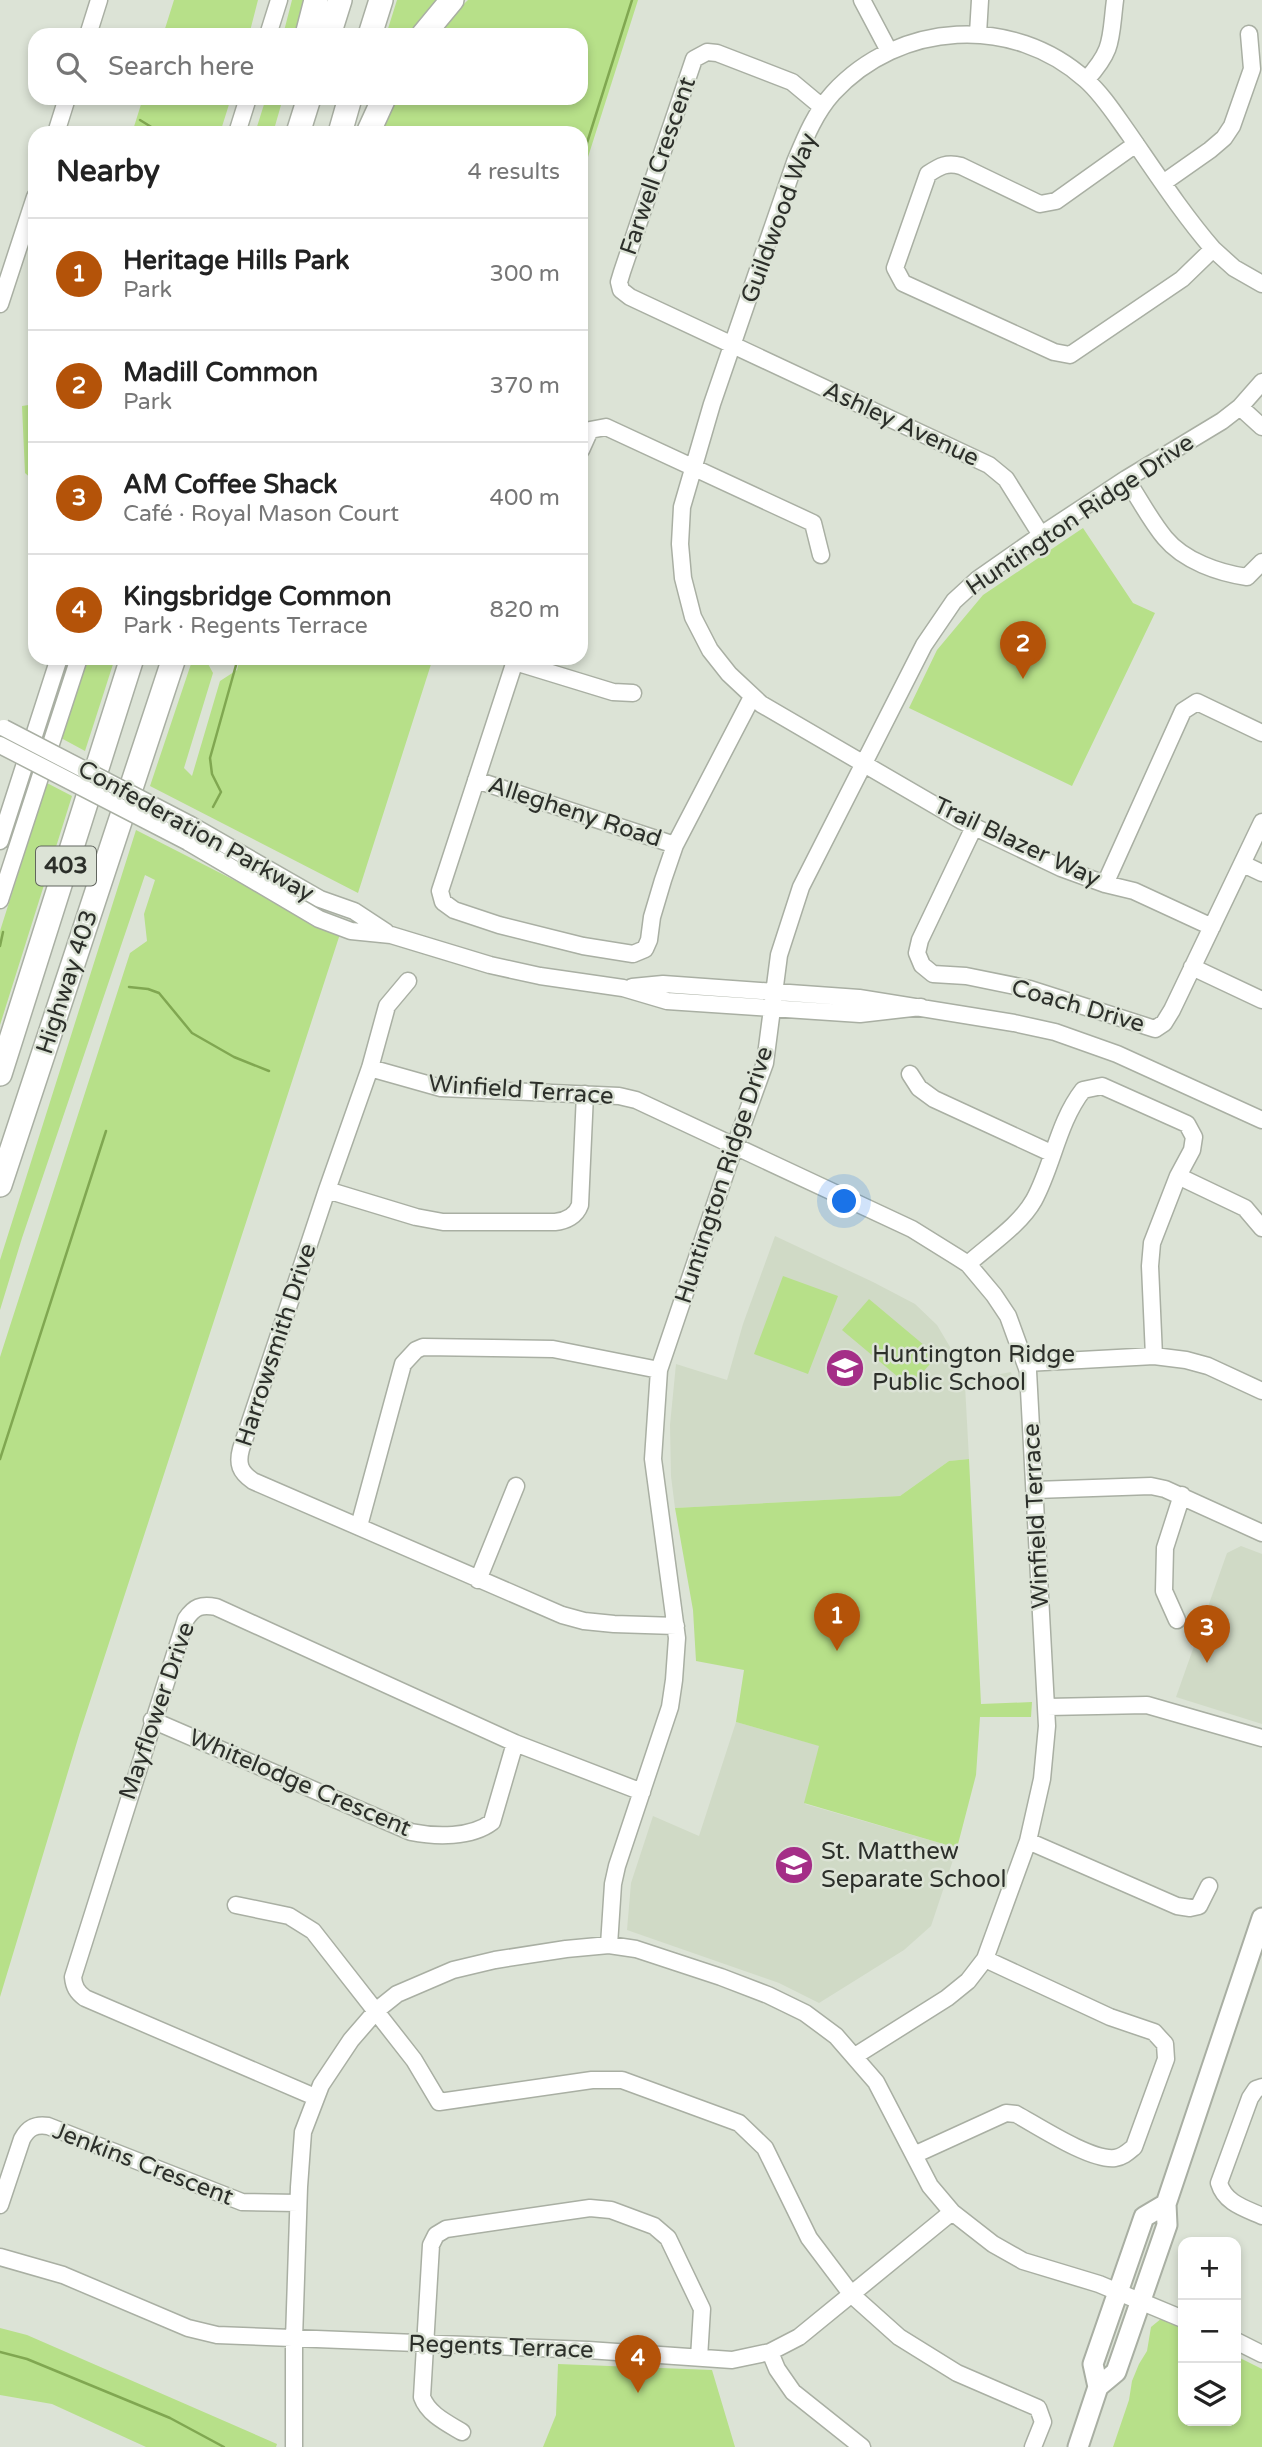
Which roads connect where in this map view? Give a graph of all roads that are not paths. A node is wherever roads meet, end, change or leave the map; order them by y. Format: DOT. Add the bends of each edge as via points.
graph roads {
  1 [pos="99,0"];
  2 [pos="316,0"];
  3 [pos="340,0"];
  4 [pos="381,0"];
  5 [pos="452,0"];
  6 [pos="862,0"];
  7 [pos="980,0"];
  8 [pos="1115,0"];
  9 [pos="277,4"];
  10 [pos="90,28"];
  11 [pos="270,28"];
  12 [pos="309,28"];
  13 [pos="331,28"];
  14 [pos="372,28"];
  15 [pos="429,28"];
  16 [pos="978,34"];
  17 [pos="1249,34"];
  18 [pos="889,51"];
  19 [pos="1086,80"];
  20 [pos="65,105"];
  21 [pos="246,105"];
  22 [pos="290,105"];
  23 [pos="307,105"];
  24 [pos="348,105"];
  25 [pos="381,105"];
  26 [pos="822,107"];
  27 [pos="58,126"];
  28 [pos="239,126"];
  29 [pos="285,126"];
  30 [pos="300,126"];
  31 [pos="342,126"];
  32 [pos="371,126"];
  33 [pos="1136,144"];
  34 [pos="1163,183"];
  35 [pos="28,218"];
  36 [pos="1213,250"];
  37 [pos="1262,284"];
  38 [pos="0,303"];
  39 [pos="733,345"];
  40 [pos="1262,382"];
  41 [pos="1240,407"];
  42 [pos="1262,427"];
  43 [pos="588,434"];
  44 [pos="694,469"];
  45 [pos="1126,478"];
  46 [pos="1041,535"];
  47 [pos="821,555"];
  48 [pos="1262,562"];
  49 [pos="57,665"];
  50 [pos="77,665"];
  51 [pos="130,665"];
  52 [pos="172,665"];
  53 [pos="513,665"];
  54 [pos="530,665"];
  55 [pos="633,693"];
  56 [pos="752,697"];
  57 [pos="2,727"];
  58 [pos="1262,733"];
  59 [pos="0,744"];
  60 [pos="865,765"];
  61 [pos="476,780"];
  62 [pos="1262,822"];
  63 [pos="974,827"];
  64 [pos="0,841"];
  65 [pos="675,845"];
  66 [pos="1243,864"];
  67 [pos="1262,873"];
  68 [pos="1105,884"];
  69 [pos="0,900"];
  70 [pos="1212,927"];
  71 [pos="391,936"];
  72 [pos="1192,967"];
  73 [pos="408,981"];
  74 [pos="623,988"];
  75 [pos="775,992"];
  76 [pos="1262,1000"];
  77 [pos="921,1007"];
  78 [pos="773,1010"];
  79 [pos="370,1068"];
  80 [pos="0,1074"];
  81 [pos="910,1074"];
  82 [pos="585,1094"];
  83 [pos="1262,1120"];
  84 [pos="735,1145"];
  85 [pos="1051,1153"];
  86 [pos="1178,1175"];
  87 [pos="0,1185"];
  88 [pos="327,1190"];
  89 [pos="1262,1228"];
  90 [pos="968,1264"];
  91 [pos="1154,1356"];
  92 [pos="1026,1363"];
  93 [pos="659,1370"];
  94 [pos="1262,1391"];
  95 [pos="516,1486"];
  96 [pos="1035,1490"];
  97 [pos="1182,1495"];
  98 [pos="359,1526"];
  99 [pos="1262,1533"];
  100 [pos="478,1580"];
  101 [pos="1177,1620"];
  102 [pos="676,1626"];
  103 [pos="1047,1707"];
  104 [pos="152,1720"];
  105 [pos="1262,1738"];
  106 [pos="515,1744"];
  107 [pos="642,1792"];
  108 [pos="1028,1841"];
  109 [pos="1209,1886"];
  110 [pos="236,1905"];
  111 [pos="1262,1918"];
  112 [pos="609,1945"];
  113 [pos="985,1959"];
  114 [pos="377,2010"];
  115 [pos="855,2056"];
  116 [pos="1262,2087"];
  117 [pos="315,2097"];
  118 [pos="914,2155"];
  119 [pos="298,2203"];
  120 [pos="1167,2204"];
  121 [pos="0,2205"];
  122 [pos="952,2212"];
  123 [pos="1262,2216"];
  124 [pos="0,2257"];
  125 [pos="1118,2292"];
  126 [pos="852,2295"];
  127 [pos="1140,2301"];
  128 [pos="1178,2317"];
  129 [pos="294,2339"];
  130 [pos="1241,2344"];
  131 [pos="425,2345"];
  132 [pos="770,2352"];
  133 [pos="1262,2354"];
  134 [pos="699,2358"];
  135 [pos="1098,2387"];
  136 [pos="462,2432"];
  137 [pos="294,2447"];
  138 [pos="862,2447"];
  139 [pos="1033,2447"];
  140 [pos="1078,2447"];
  1 -- 10 [label="street"];
  2 -- 12 [label="highway"];
  3 -- 13 [label="highway"];
  4 -- 14 [label="highway"];
  5 -- 15 [label="highway"];
  6 -- 18 [label="street"];
  7 -- 16 [label="street"];
  8 -- 19 [label="street" via="1110,47"];
  9 -- 11 [label="street"];
  16 -- 18 [label="street, Guildwood Way" via="923,38"];
  16 -- 19 [label="street, Guildwood Way" via="1025,43"];
  17 -- 34 [label="street" via="1252,69 1232,126 1210,150"];
  18 -- 26 [label="street, Guildwood Way" via="850,76"];
  19 -- 33 [label="street, Guildwood Way"];
  20 -- 27 [label="street"];
  21 -- 28 [label="street"];
  22 -- 29 [label="highway"];
  23 -- 30 [label="highway"];
  24 -- 31 [label="highway"];
  25 -- 32 [label="highway"];
  26 -- 39 [label="street, Guildwood Way" via="794,162"];
  26 -- 39 [label="street, Farwell Crescent" via="776,74 717,53 694,59 619,282 629,297"];
  33 -- 34 [label="street, Guildwood Way"];
  33 -- 36 [label="street" via="1056,201 1040,204 961,166 940,166 928,174 895,268 898,276 903,283 1054,352 1070,355 1182,279"];
  34 -- 36 [label="street, Guildwood Way"];
  35 -- 38 [label="street"];
  36 -- 37 [label="street, Guildwood Way"];
  39 -- 44 [label="street, Guildwood Way"];
  39 -- 46 [label="street, Ashley Avenue" via="989,465 1006,479"];
  40 -- 41 [label="street, Huntington Ridge Drive"];
  41 -- 42 [label="street"];
  41 -- 45 [label="street, Huntington Ridge Drive"];
  43 -- 44 [label="street" via="606,427"];
  44 -- 47 [label="street" via="813,523"];
  44 -- 56 [label="street, Guildwood Way" via="682,507 682,578 693,617 710,650"];
  45 -- 46 [label="street, Huntington Ridge Drive"];
  45 -- 48 [label="street" via="1166,540 1183,554 1224,574 1247,577"];
  46 -- 60 [label="street, Huntington Ridge Drive" via="954,601 924,645"];
  49 -- 64 [label="street"];
  50 -- 69 [label="street"];
  51 -- 80 [label="highway, Highway 403 / 403"];
  52 -- 87 [label="highway, Highway 403 / 403"];
  53 -- 61 [label="street"];
  54 -- 55 [label="street" via="613,692"];
  56 -- 60 [label="street, Guildwood Way"];
  56 -- 65 [label="street"];
  57 -- 71 [label="street, Confederation Parkway, bridge" via="191,825 320,899 354,911"];
  58 -- 68 [label="street" via="1197,702 1182,711"];
  59 -- 71 [label="street, Confederation Parkway, bridge" via="188,842 319,919 351,931"];
  60 -- 63 [label="street, Trail Blazer Way"];
  60 -- 75 [label="street, Huntington Ridge Drive" via="793,906 779,955"];
  61 -- 65 [label="street, Allegheny Road"];
  61 -- 65 [label="street" via="440,891 443,902 476,918 583,946 633,954 645,950"];
  62 -- 66 [label="street, Coach Drive"];
  63 -- 68 [label="street, Trail Blazer Way"];
  63 -- 72 [label="street, Coach Drive" via="920,940 917,953 933,974 1030,989 1155,1029 1172,1010"];
  66 -- 67 [label="street"];
  66 -- 70 [label="street, Coach Drive"];
  68 -- 70 [label="street, Trail Blazer Way" via="1134,891"];
  70 -- 72 [label="street, Coach Drive"];
  71 -- 74 [label="street, Confederation Parkway" via="490,965"];
  72 -- 76 [label="street"];
  73 -- 79 [label="street, Harrowsmith Drive" via="387,1006"];
  74 -- 75 [label="street, Confederation Parkway" via="663,984"];
  74 -- 78 [label="street, Confederation Parkway" via="667,1001"];
  75 -- 77 [label="street, Confederation Parkway"];
  75 -- 78 [label="street, Huntington Ridge Drive"];
  77 -- 78 [label="street, Confederation Parkway" via="860,1014"];
  77 -- 83 [label="street, Confederation Parkway" via="1014,1023 1086,1043"];
  78 -- 84 [label="street, Huntington Ridge Drive" via="765,1062"];
  79 -- 82 [label="street, Winfield Terrace" via="441,1088"];
  79 -- 88 [label="street, Harrowsmith Drive"];
  81 -- 85 [label="street" via="934,1099"];
  82 -- 84 [label="street, Winfield Terrace" via="636,1100"];
  82 -- 88 [label="street" via="580,1205 567,1219 443,1222"];
  84 -- 90 [label="street, Winfield Terrace" via="912,1229"];
  84 -- 93 [label="street, Huntington Ridge Drive"];
  85 -- 86 [label="street" via="1083,1090 1102,1086 1186,1124 1194,1137 1192,1150"];
  85 -- 90 [label="street" via="1026,1212"];
  86 -- 89 [label="street" via="1245,1208"];
  86 -- 91 [label="street" via="1152,1243"];
  88 -- 98 [label="street, Harrowsmith Drive" via="238,1460 253,1481"];
  90 -- 92 [label="street, Winfield Terrace" via="1008,1316"];
  91 -- 92 [label="street"];
  91 -- 94 [label="street" via="1208,1366"];
  92 -- 96 [label="street, Winfield Terrace"];
  93 -- 98 [label="street" via="553,1349 416,1350 404,1364"];
  93 -- 102 [label="street, Huntington Ridge Drive" via="653,1459"];
  95 -- 100 [label="street"];
  96 -- 97 [label="street" via="1151,1486"];
  96 -- 103 [label="street, Winfield Terrace"];
  97 -- 99 [label="street"];
  97 -- 101 [label="street" via="1165,1548 1164,1591"];
  98 -- 100 [label="street, Harrowsmith Drive"];
  100 -- 102 [label="street, Harrowsmith Drive" via="584,1621"];
  102 -- 107 [label="street, Huntington Ridge Drive" via="670,1707"];
  103 -- 105 [label="street" via="1147,1705"];
  103 -- 108 [label="street, Winfield Terrace" via="1042,1779"];
  104 -- 106 [label="street, Whitelodge Crescent" via="411,1832 433,1836 483,1829 492,1822"];
  104 -- 106 [label="street, Mayflower Drive" via="186,1619 205,1604"];
  104 -- 117 [label="street, Mayflower Drive" via="73,1977 75,1989 85,1998"];
  106 -- 107 [label="street, Mayflower Drive"];
  107 -- 112 [label="street, Huntington Ridge Drive" via="613,1884"];
  108 -- 109 [label="street" via="1177,1906 1199,1906"];
  108 -- 113 [label="street, Winfield Terrace"];
  110 -- 114 [label="street" via="289,1916 313,1931"];
  111 -- 120 [label="main road"];
  112 -- 114 [label="street" via="453,1970 397,1994"];
  112 -- 115 [label="street" via="636,1949 768,1995 820,2024"];
  113 -- 115 [label="street, Winfield Terrace" via="968,1982 947,1998"];
  113 -- 118 [label="street" via="1110,2017 1154,2032 1164,2044 1166,2059 1134,2147 1126,2155 1103,2157 1006,2113"];
  114 -- 117 [label="street" via="351,2040"];
  114 -- 126 [label="street" via="439,2102 592,2080 622,2080 739,2123 765,2148 809,2238"];
  115 -- 118 [label="street" via="876,2082"];
  116 -- 123 [label="street" via="1250,2098 1219,2183 1229,2199"];
  117 -- 119 [label="street" via="303,2132"];
  118 -- 122 [label="street" via="930,2186"];
  119 -- 121 [label="street, Jenkins Crescent" via="243,2202 39,2125 26,2131 22,2139"];
  119 -- 129 [label="street"];
  120 -- 125 [label="main road" via="1144,2217"];
  120 -- 127 [label="main road" via="1167,2225"];
  122 -- 125 [label="street" via="1023,2261"];
  122 -- 126 [label="street, Regents Terrace"];
  124 -- 129 [label="street" via="63,2276 203,2333"];
  125 -- 127 [label="street"];
  125 -- 135 [label="main road" via="1093,2364"];
  126 -- 132 [label="street, Regents Terrace" via="799,2337"];
  126 -- 139 [label="street" via="899,2337 957,2373 1038,2409 1043,2422"];
  127 -- 128 [label="street"];
  127 -- 135 [label="main road" via="1116,2372"];
  129 -- 131 [label="street, Regents Terrace"];
  129 -- 137 [label="street"];
  130 -- 133 [label="street"];
  131 -- 134 [label="street, Regents Terrace"];
  131 -- 134 [label="street" via="431,2245 436,2235 446,2229 590,2208 611,2210 654,2226 668,2238 702,2309"];
  131 -- 136 [label="street" via="425,2406"];
  132 -- 134 [label="street, Regents Terrace" via="732,2360"];
  132 -- 138 [label="street" via="793,2392"];
  135 -- 140 [label="main road"];
}
